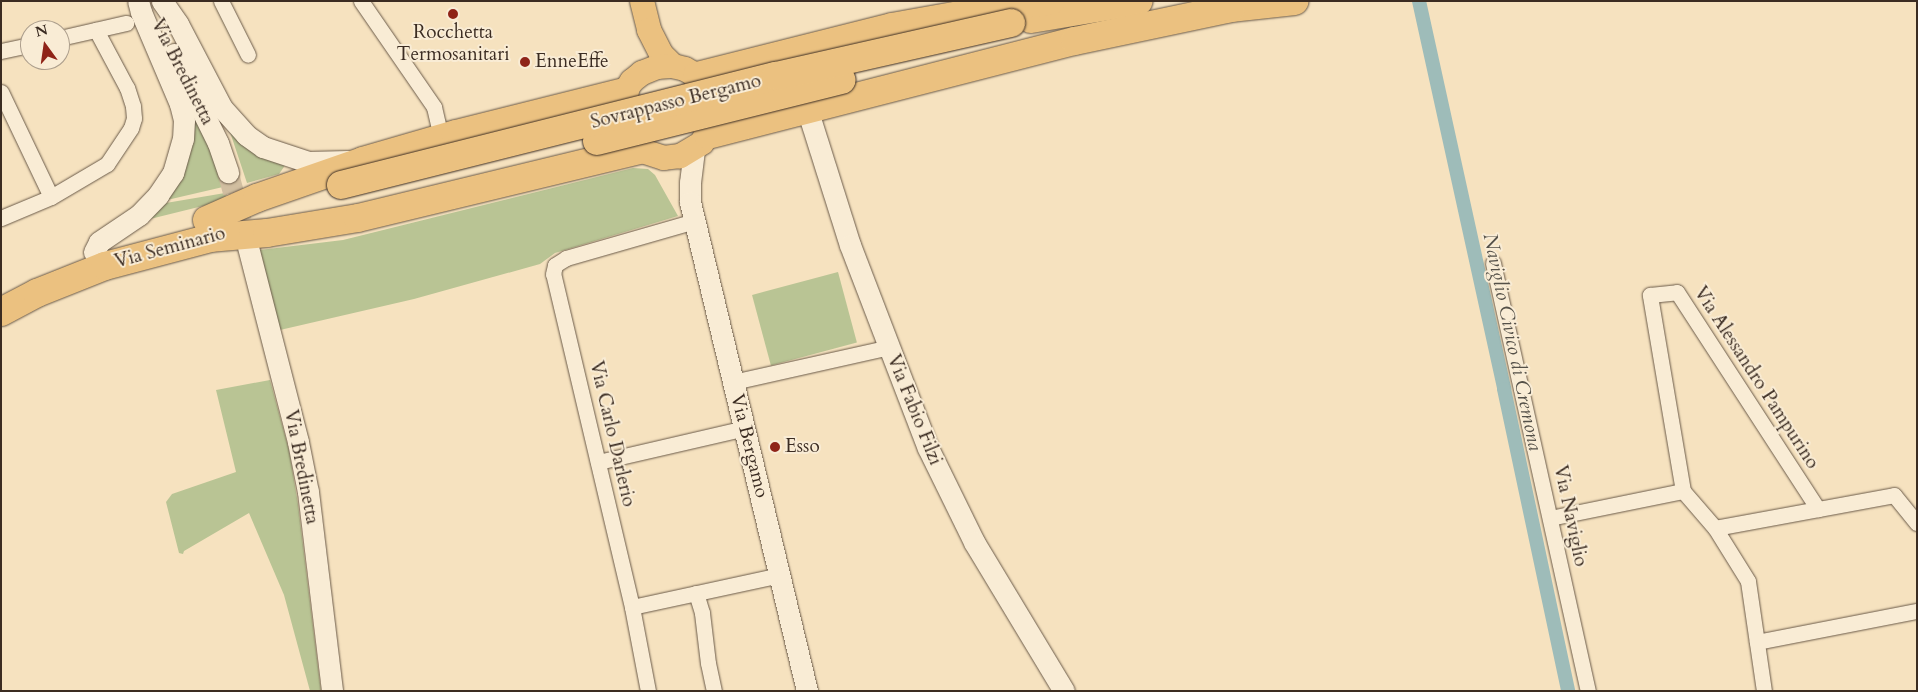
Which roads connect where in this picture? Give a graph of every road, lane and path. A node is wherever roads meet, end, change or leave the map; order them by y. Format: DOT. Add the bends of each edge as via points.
graph roads {
  1 [pos="138,1"];
  2 [pos="146,1"];
  3 [pos="162,1"];
  4 [pos="221,1"];
  5 [pos="361,1"];
  6 [pos="642,1"];
  7 [pos="1051,1"];
  8 [pos="1138,1"];
  9 [pos="1295,1"];
  10 [pos="1231,8"];
  11 [pos="126,23"];
  12 [pos="96,30"];
  13 [pos="649,30"];
  14 [pos="1013,32"];
  15 [pos="70,36"];
  16 [pos="20,47"];
  17 [pos="1,51"];
  18 [pos="790,53"];
  19 [pos="248,55"];
  20 [pos="685,71"];
  21 [pos="634,82"];
  22 [pos="1,92"];
  23 [pos="434,107"];
  24 [pos="554,110"];
  25 [pos="806,110"];
  26 [pos="465,132"];
  27 [pos="436,140"];
  28 [pos="701,142"];
  29 [pos="652,154"];
  30 [pos="363,161"];
  31 [pos="570,167"];
  32 [pos="228,172"];
  33 [pos="344,194"];
  34 [pos="51,197"];
  35 [pos="692,211"];
  36 [pos="1,218"];
  37 [pos="208,229"];
  38 [pos="248,247"];
  39 [pos="94,252"];
  40 [pos="1493,263"];
  41 [pos="1,292"];
  42 [pos="1,312"];
  43 [pos="889,347"];
  44 [pos="733,382"];
  45 [pos="745,428"];
  46 [pos="598,462"];
  47 [pos="1683,491"];
  48 [pos="1818,509"];
  49 [pos="1550,518"];
  50 [pos="1917,523"];
  51 [pos="1715,528"];
  52 [pos="780,575"];
  53 [pos="696,593"];
  54 [pos="632,607"];
  55 [pos="1917,611"];
  56 [pos="1757,642"];
  57 [pos="332,691"];
  58 [pos="648,691"];
  59 [pos="714,691"];
  60 [pos="807,691"];
  61 [pos="1064,691"];
  62 [pos="1588,691"];
  63 [pos="1764,691"];
  1 -- 39 [label="street" via="180,104 184,139 173,173 158,195 139,215 100,242"];
  2 -- 32 [label="street, Via Bredinetta" via="218,143"];
  3 -- 30 [label="street" via="178,24 222,108 246,135 263,147 308,162"];
  4 -- 19 [label="street"];
  5 -- 23 [label="street"];
  6 -- 13 [label="main road, Via Bergamo"];
  7 -- 18 [label="highway" via="892,27"];
  8 -- 14 [label="highway"];
  9 -- 10 [label="highway"];
  10 -- 14 [label="highway"];
  10 -- 25 [label="highway" via="1075,41"];
  11 -- 12 [label="street"];
  12 -- 15 [label="street"];
  12 -- 34 [label="street" via="127,88 134,118 124,141 107,164"];
  13 -- 20 [label="main road, Via Bergamo" via="662,55"];
  13 -- 21 [label="main road, Via Bergamo" via="648,59"];
  14 -- 33 [label="highway, Sovrappasso Bergamo, bridge" via="776,76"];
  16 -- 17 [label="street"];
  18 -- 20 [label="highway"];
  18 -- 25 [label="street, Via Fabio Filzi"];
  20 -- 21 [label="main road" via="657,67"];
  20 -- 28 [label="main road, Via Bergamo" via="711,97 714,110"];
  21 -- 24 [label="highway"];
  21 -- 29 [label="main road, Via Bergamo" via="621,105 624,130 631,141"];
  22 -- 34 [label="street"];
  23 -- 26 [label="street"];
  23 -- 27 [label="street" via="440,128"];
  24 -- 26 [label="highway"];
  24 -- 31 [label="highway" via="572,122 580,140 578,159"];
  25 -- 28 [label="highway"];
  25 -- 43 [label="street, Via Fabio Filzi" via="850,245"];
  26 -- 27 [label="highway"];
  27 -- 30 [label="highway"];
  28 -- 29 [label="main road" via="680,156"];
  28 -- 35 [label="street, Via Bergamo" via="690,182"];
  29 -- 31 [label="highway"];
  29 -- 35 [label="street, Via Bergamo" via="672,169"];
  30 -- 37 [label="highway" via="257,198"];
  31 -- 37 [label="highway" via="358,218 267,233"];
  33 -- 37 [label="highway, Via Seminario"];
  34 -- 36 [label="street"];
  35 -- 44 [label="street, Via Bergamo"];
  35 -- 46 [label="street, Via Carlo Darlerio" via="555,264 553,274"];
  37 -- 39 [label="highway, Via Seminario" via="123,242"];
  37 -- 42 [label="highway, Via Seminario" via="73,277"];
  38 -- 57 [label="street, Via Bredinetta" via="308,492"];
  39 -- 41 [label="highway, Via Seminario"];
  40 -- 49 [label="street, Via Naviglio"];
  43 -- 44 [label="street"];
  43 -- 61 [label="street, Via Fabio Filzi" via="928,448 974,542"];
  44 -- 45 [label="street, Via Bergamo"];
  45 -- 46 [label="street"];
  45 -- 52 [label="street, Via Bergamo"];
  46 -- 54 [label="street, Via Carlo Darlerio"];
  47 -- 48 [label="street, Via Alessandro Pampurino" via="1650,295 1677,292"];
  47 -- 49 [label="street"];
  47 -- 51 [label="street"];
  48 -- 50 [label="street" via="1894,496"];
  48 -- 51 [label="street"];
  49 -- 62 [label="street, Via Naviglio"];
  51 -- 56 [label="street" via="1748,581"];
  52 -- 53 [label="street"];
  52 -- 60 [label="street, Via Bergamo"];
  53 -- 54 [label="street"];
  53 -- 59 [label="street"];
  54 -- 58 [label="street, Via Carlo Darlerio"];
  55 -- 56 [label="street"];
  56 -- 63 [label="street"];
}
